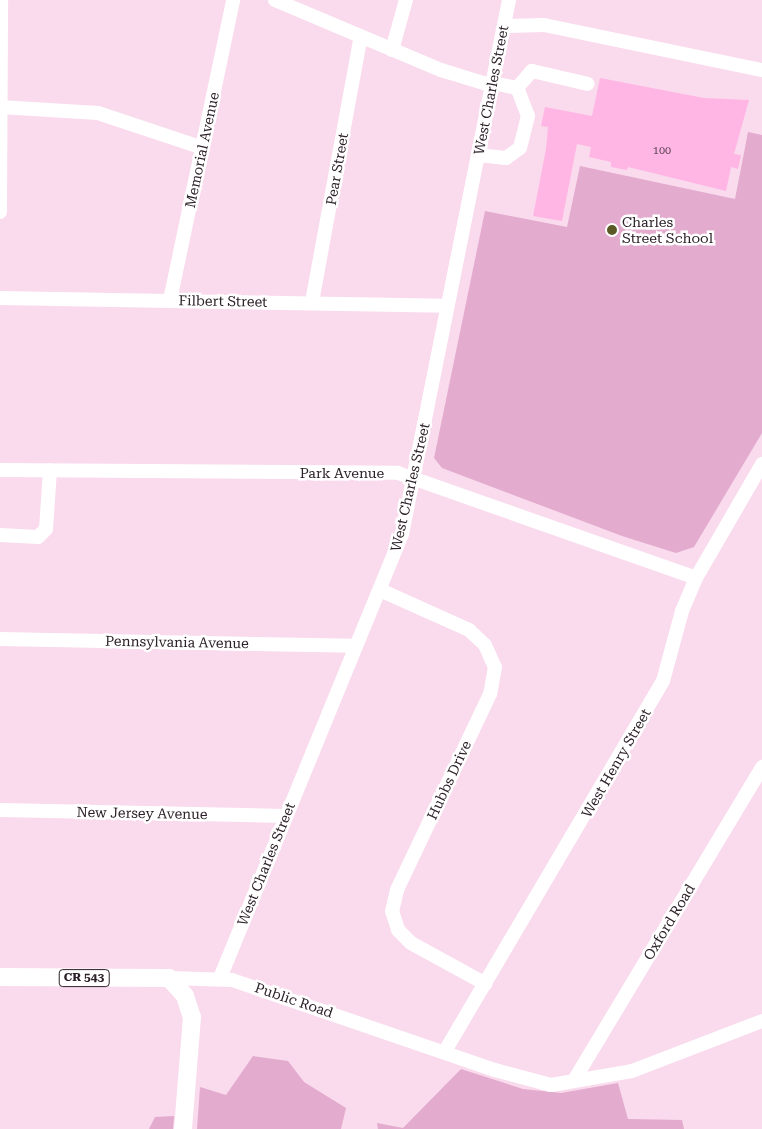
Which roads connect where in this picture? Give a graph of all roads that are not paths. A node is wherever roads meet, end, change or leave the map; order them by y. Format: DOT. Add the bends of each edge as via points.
graph roads {
  1 [pos="1,0"];
  2 [pos="233,0"];
  3 [pos="275,0"];
  4 [pos="406,0"];
  5 [pos="509,0"];
  6 [pos="504,26"];
  7 [pos="361,36"];
  8 [pos="392,50"];
  9 [pos="762,70"];
  10 [pos="588,84"];
  11 [pos="493,85"];
  12 [pos="516,88"];
  13 [pos="0,107"];
  14 [pos="200,147"];
  15 [pos="478,155"];
  16 [pos="0,212"];
  17 [pos="0,298"];
  18 [pos="170,300"];
  19 [pos="312,302"];
  20 [pos="446,306"];
  21 [pos="762,464"];
  22 [pos="0,470"];
  23 [pos="50,470"];
  24 [pos="415,477"];
  25 [pos="0,535"];
  26 [pos="696,578"];
  27 [pos="380,590"];
  28 [pos="0,639"];
  29 [pos="355,646"];
  30 [pos="762,767"];
  31 [pos="0,810"];
  32 [pos="285,816"];
  33 [pos="0,977"];
  34 [pos="169,978"];
  35 [pos="220,978"];
  36 [pos="486,984"];
  37 [pos="762,1021"];
  38 [pos="445,1051"];
  39 [pos="576,1077"];
  40 [pos="183,1129"];
  1 -- 13 [label="street"];
  2 -- 14 [label="street, Memorial Avenue"];
  3 -- 7 [label="street"];
  4 -- 8 [label="street"];
  5 -- 6 [label="street, West Charles Street"];
  6 -- 9 [label="street" via="544,25"];
  6 -- 11 [label="street, West Charles Street"];
  7 -- 8 [label="street"];
  7 -- 19 [label="street, Pear Street"];
  8 -- 11 [label="street" via="461,78"];
  10 -- 12 [label="street" via="532,72"];
  11 -- 12 [label="street"];
  11 -- 15 [label="street, West Charles Street"];
  12 -- 15 [label="street" via="528,116 520,148 506,158"];
  13 -- 14 [label="street" via="98,113"];
  13 -- 16 [label="street"];
  14 -- 18 [label="street, Memorial Avenue"];
  15 -- 20 [label="street, West Charles Street"];
  17 -- 18 [label="street, Filbert Street"];
  18 -- 19 [label="street, Filbert Street"];
  19 -- 20 [label="street, Filbert Street"];
  20 -- 24 [label="street, West Charles Street"];
  21 -- 26 [label="street, West Henry Street"];
  22 -- 23 [label="street, Park Avenue"];
  23 -- 24 [label="street, Park Avenue" via="398,473"];
  23 -- 25 [label="street" via="46,529 38,537"];
  24 -- 26 [label="street, Park Avenue"];
  24 -- 27 [label="street, West Charles Street" via="402,534"];
  26 -- 36 [label="street, West Henry Street" via="682,611 663,681"];
  27 -- 29 [label="street, West Charles Street"];
  27 -- 36 [label="street, Hubbs Drive" via="469,630 485,646 495,667 490,694 397,890 392,911 398,930 411,943"];
  28 -- 29 [label="street, Pennsylvania Avenue"];
  29 -- 32 [label="street, West Charles Street"];
  30 -- 39 [label="street, Oxford Road"];
  31 -- 32 [label="street, New Jersey Avenue"];
  32 -- 35 [label="street, West Charles Street"];
  33 -- 34 [label="main road, Public Road / CR 543"];
  34 -- 35 [label="street, Public Road"];
  34 -- 40 [label="main road" via="185,996 192,1017"];
  35 -- 38 [label="street, Public Road"];
  36 -- 38 [label="street, West Henry Street"];
  37 -- 39 [label="street, Public Road" via="632,1071"];
  38 -- 39 [label="street, Public Road" via="504,1073 551,1085"];
}
